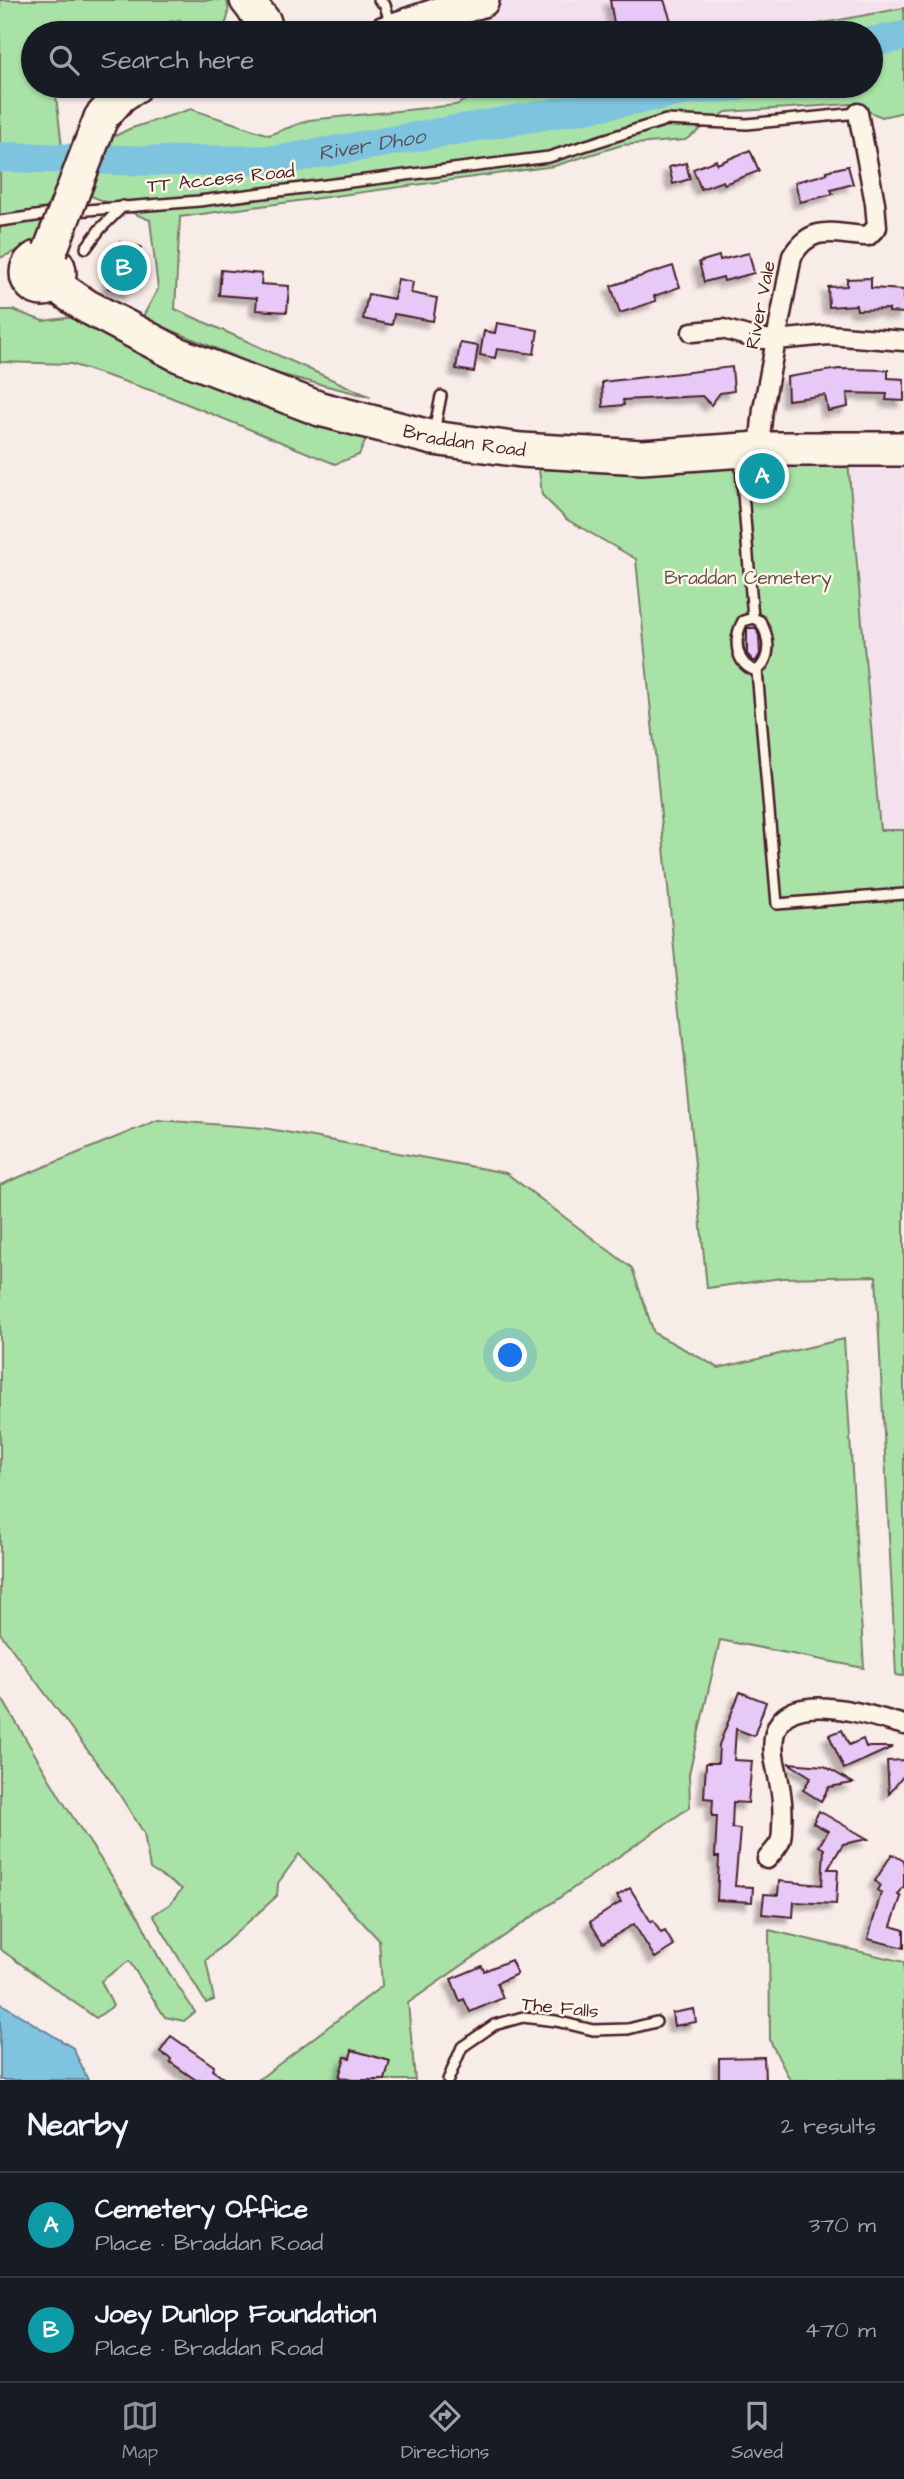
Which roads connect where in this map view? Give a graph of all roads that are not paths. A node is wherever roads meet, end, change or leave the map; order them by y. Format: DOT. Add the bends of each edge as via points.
graph roads {
  1 [pos="247,0"];
  2 [pos="379,0"];
  3 [pos="482,0"];
  4 [pos="263,21"];
  5 [pos="387,21"];
  6 [pos="421,21"];
  7 [pos="118,98"];
  8 [pos="858,113"];
  9 [pos="123,206"];
  10 [pos="0,221"];
  11 [pos="86,248"];
  12 [pos="36,270"];
  13 [pos="692,332"];
  14 [pos="776,340"];
  15 [pos="904,341"];
  16 [pos="441,396"];
  17 [pos="433,438"];
  18 [pos="904,449"];
  19 [pos="749,450"];
  20 [pos="753,618"];
  21 [pos="757,671"];
  22 [pos="904,894"];
  23 [pos="904,1725"];
  24 [pos="767,1859"];
  25 [pos="656,2022"];
  26 [pos="448,2080"];
  1 -- 4 [label="highway"];
  2 -- 5 [label="lane" via="385,5"];
  3 -- 6 [label="highway"];
  7 -- 12 [label="highway, bridge" via="101,118"];
  8 -- 9 [label="lane, TT Access Road" via="747,124 666,120 550,157 199,201"];
  8 -- 14 [label="street, River Vale" via="877,227 868,236 816,234 797,247"];
  9 -- 10 [label="lane, TT Access Road"];
  9 -- 11 [label="lane"];
  12 -- 17 [label="highway, Braddan Road" via="86,306 179,355 320,409"];
  13 -- 14 [label="street" via="723,329"];
  14 -- 15 [label="street" via="829,335"];
  14 -- 19 [label="street, River Vale" via="763,409"];
  16 -- 17 [label="lane"];
  17 -- 19 [label="highway, Braddan Road" via="521,450 642,457"];
  18 -- 19 [label="highway, Braddan Road"];
  19 -- 20 [label="lane"];
  20 -- 21 [label="lane" via="767,633 767,657"];
  20 -- 21 [label="lane" via="743,621 739,660"];
  21 -- 22 [label="lane" via="777,904"];
  23 -- 24 [label="street" via="829,1708 802,1708 783,1717 774,1743 788,1845"];
  25 -- 26 [label="lane, The Falls" via="593,2030 523,2017 494,2025 462,2048"];
}
